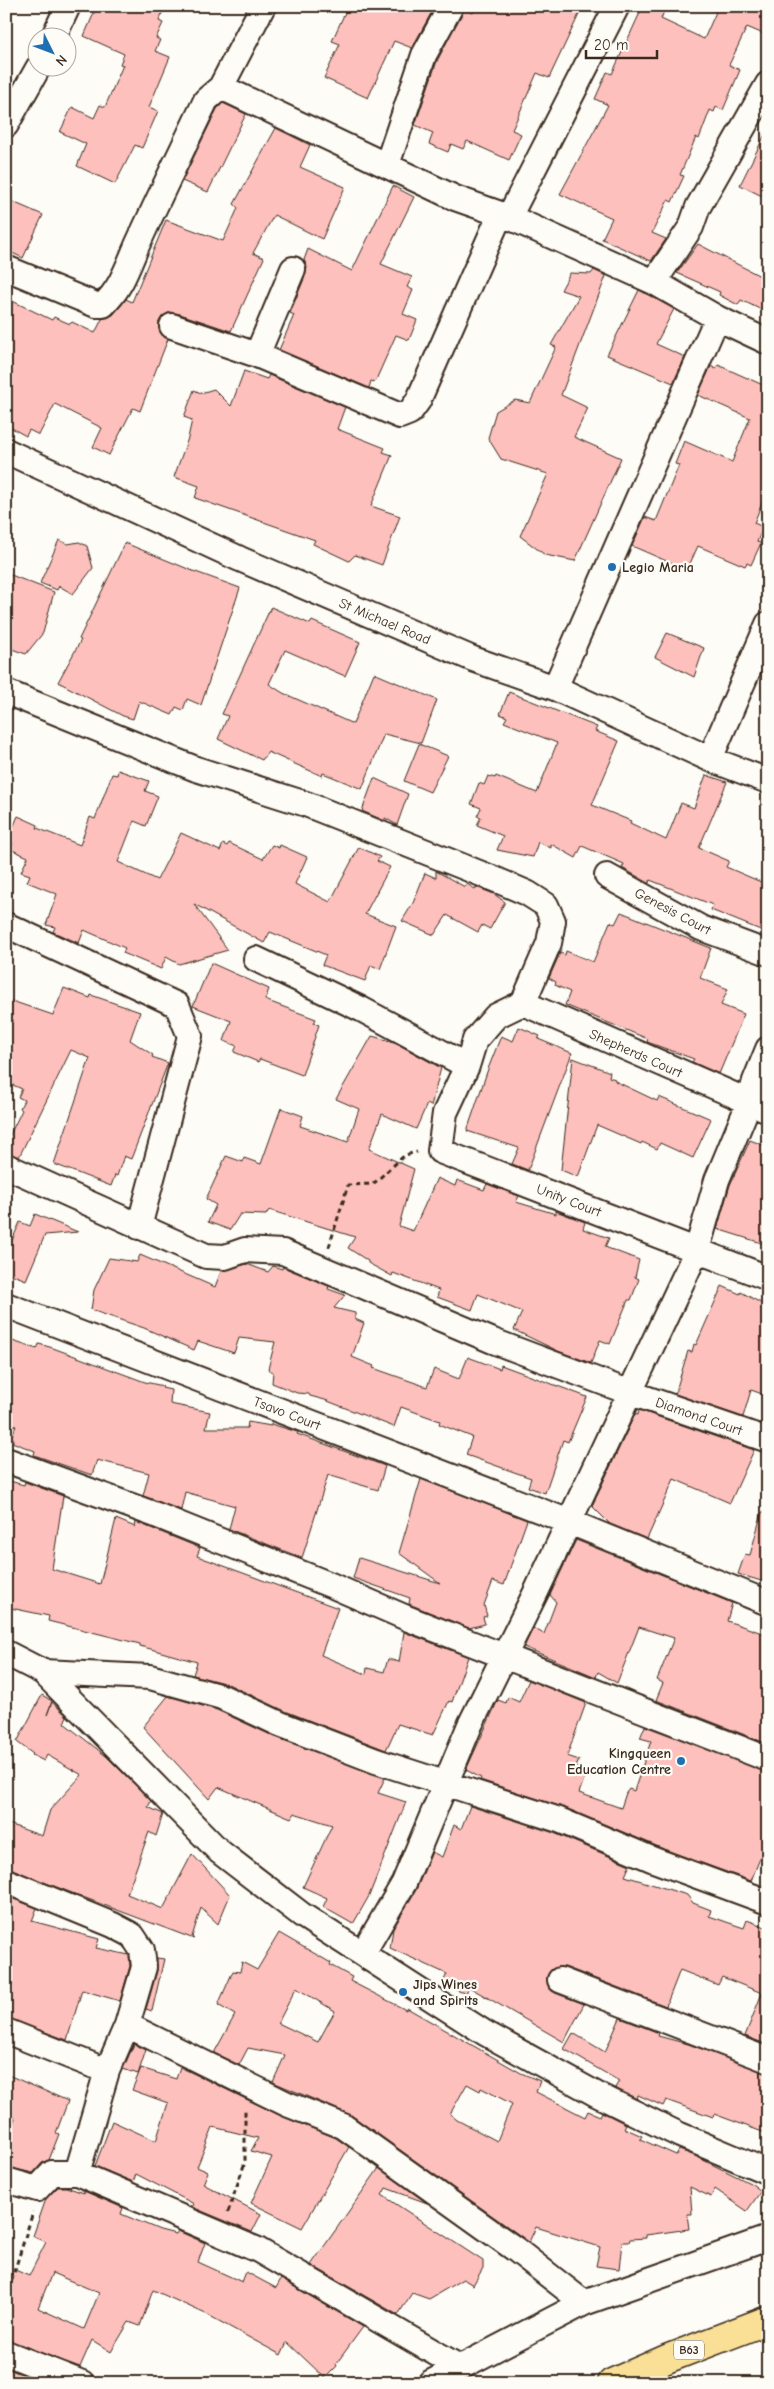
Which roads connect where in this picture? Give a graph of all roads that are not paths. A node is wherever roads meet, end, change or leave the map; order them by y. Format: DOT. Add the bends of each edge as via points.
graph roads {
  1 [pos="68,6"];
  2 [pos="263,6"];
  3 [pos="451,6"];
  4 [pos="618,6"];
  5 [pos="58,28"];
  6 [pos="32,78"];
  7 [pos="768,84"];
  8 [pos="222,87"];
  9 [pos="6,125"];
  10 [pos="386,165"];
  11 [pos="505,216"];
  12 [pos="6,268"];
  13 [pos="293,269"];
  14 [pos="654,282"];
  15 [pos="717,318"];
  16 [pos="172,326"];
  17 [pos="768,342"];
  18 [pos="257,355"];
  19 [pos="6,451"];
  20 [pos="768,624"];
  21 [pos="555,688"];
  22 [pos="6,692"];
  23 [pos="710,759"];
  24 [pos="768,782"];
  25 [pos="607,876"];
  26 [pos="6,925"];
  27 [pos="768,953"];
  28 [pos="256,959"];
  29 [pos="523,1003"];
  30 [pos="768,1049"];
  31 [pos="467,1066"];
  32 [pos="759,1106"];
  33 [pos="6,1166"];
  34 [pos="139,1227"];
  35 [pos="697,1250"];
  36 [pos="768,1278"];
  37 [pos="6,1305"];
  38 [pos="630,1393"];
  39 [pos="768,1440"];
  40 [pos="6,1460"];
  41 [pos="567,1521"];
  42 [pos="768,1603"];
  43 [pos="6,1653"];
  44 [pos="504,1657"];
  45 [pos="43,1672"];
  46 [pos="768,1759"];
  47 [pos="445,1785"];
  48 [pos="6,1881"];
  49 [pos="768,1902"];
  50 [pos="363,1953"];
  51 [pos="560,1980"];
  52 [pos="127,2025"];
  53 [pos="6,2031"];
  54 [pos="768,2060"];
  55 [pos="107,2071"];
  56 [pos="768,2172"];
  57 [pos="77,2173"];
  58 [pos="6,2180"];
  59 [pos="768,2238"];
  60 [pos="584,2303"];
  61 [pos="768,2320"];
  62 [pos="6,2353"];
  63 [pos="461,2368"];
  64 [pos="82,2383"];
  65 [pos="430,2383"];
  66 [pos="612,2383"];
  1 -- 5 [label="street"];
  2 -- 8 [label="street"];
  3 -- 10 [label="street" via="424,55"];
  4 -- 11 [label="street"];
  6 -- 9 [label="street"];
  7 -- 14 [label="street" via="698,207 691,226"];
  8 -- 10 [label="street"];
  8 -- 12 [label="street" via="206,100 126,272 113,296 103,305"];
  10 -- 11 [label="street" via="455,198"];
  11 -- 14 [label="street"];
  11 -- 18 [label="street" via="410,412 400,416"];
  13 -- 18 [label="street"];
  14 -- 15 [label="street"];
  15 -- 17 [label="street"];
  15 -- 21 [label="street"];
  16 -- 18 [label="street"];
  19 -- 21 [label="street, St Michael Road" via="240,559 473,658"];
  20 -- 23 [label="street"];
  21 -- 23 [label="street, St Michael Road"];
  22 -- 29 [label="street" via="196,769 306,804 527,893 546,906 553,921 549,943"];
  23 -- 24 [label="street, St Michael Road"];
  25 -- 27 [label="street, Genesis Court" via="701,928"];
  26 -- 34 [label="street" via="177,1005 190,1036"];
  28 -- 31 [label="street" via="361,1009"];
  29 -- 31 [label="street" via="496,1016 475,1040"];
  29 -- 32 [label="street, Shepherds Court"];
  30 -- 32 [label="street" via="755,1081"];
  31 -- 35 [label="street, Unity Court" via="446,1113 440,1151"];
  32 -- 35 [label="street" via="716,1180"];
  33 -- 34 [label="street, Diamond Court"];
  34 -- 38 [label="street, Diamond Court" via="206,1256 225,1256 245,1250 283,1252 493,1341"];
  35 -- 36 [label="street, Unity Court"];
  35 -- 38 [label="street"];
  37 -- 41 [label="street, Tsavo Court"];
  38 -- 39 [label="street, Diamond Court"];
  38 -- 41 [label="street"];
  40 -- 44 [label="street" via="156,1515"];
  41 -- 42 [label="street, Tsavo Court"];
  41 -- 44 [label="street"];
  43 -- 45 [label="street"];
  44 -- 46 [label="street"];
  44 -- 47 [label="street"];
  45 -- 47 [label="street" via="150,1677 181,1684 222,1697 367,1758"];
  45 -- 50 [label="street" via="220,1852 302,1915"];
  47 -- 49 [label="street" via="559,1820 654,1860"];
  47 -- 50 [label="street" via="404,1883"];
  48 -- 52 [label="street" via="132,1935 142,1950 144,1967"];
  50 -- 56 [label="street" via="485,2033 596,2094 680,2135"];
  51 -- 54 [label="street"];
  52 -- 55 [label="street"];
  52 -- 60 [label="street" via="287,2104 343,2126 515,2249"];
  53 -- 55 [label="street"];
  55 -- 57 [label="street"];
  57 -- 58 [label="street" via="52,2173 37,2189"];
  57 -- 63 [label="street" via="258,2250"];
  59 -- 60 [label="street"];
  60 -- 63 [label="street"];
  61 -- 66 [label="highway, B63"];
  62 -- 64 [label="street"];
  63 -- 65 [label="street"];
}
